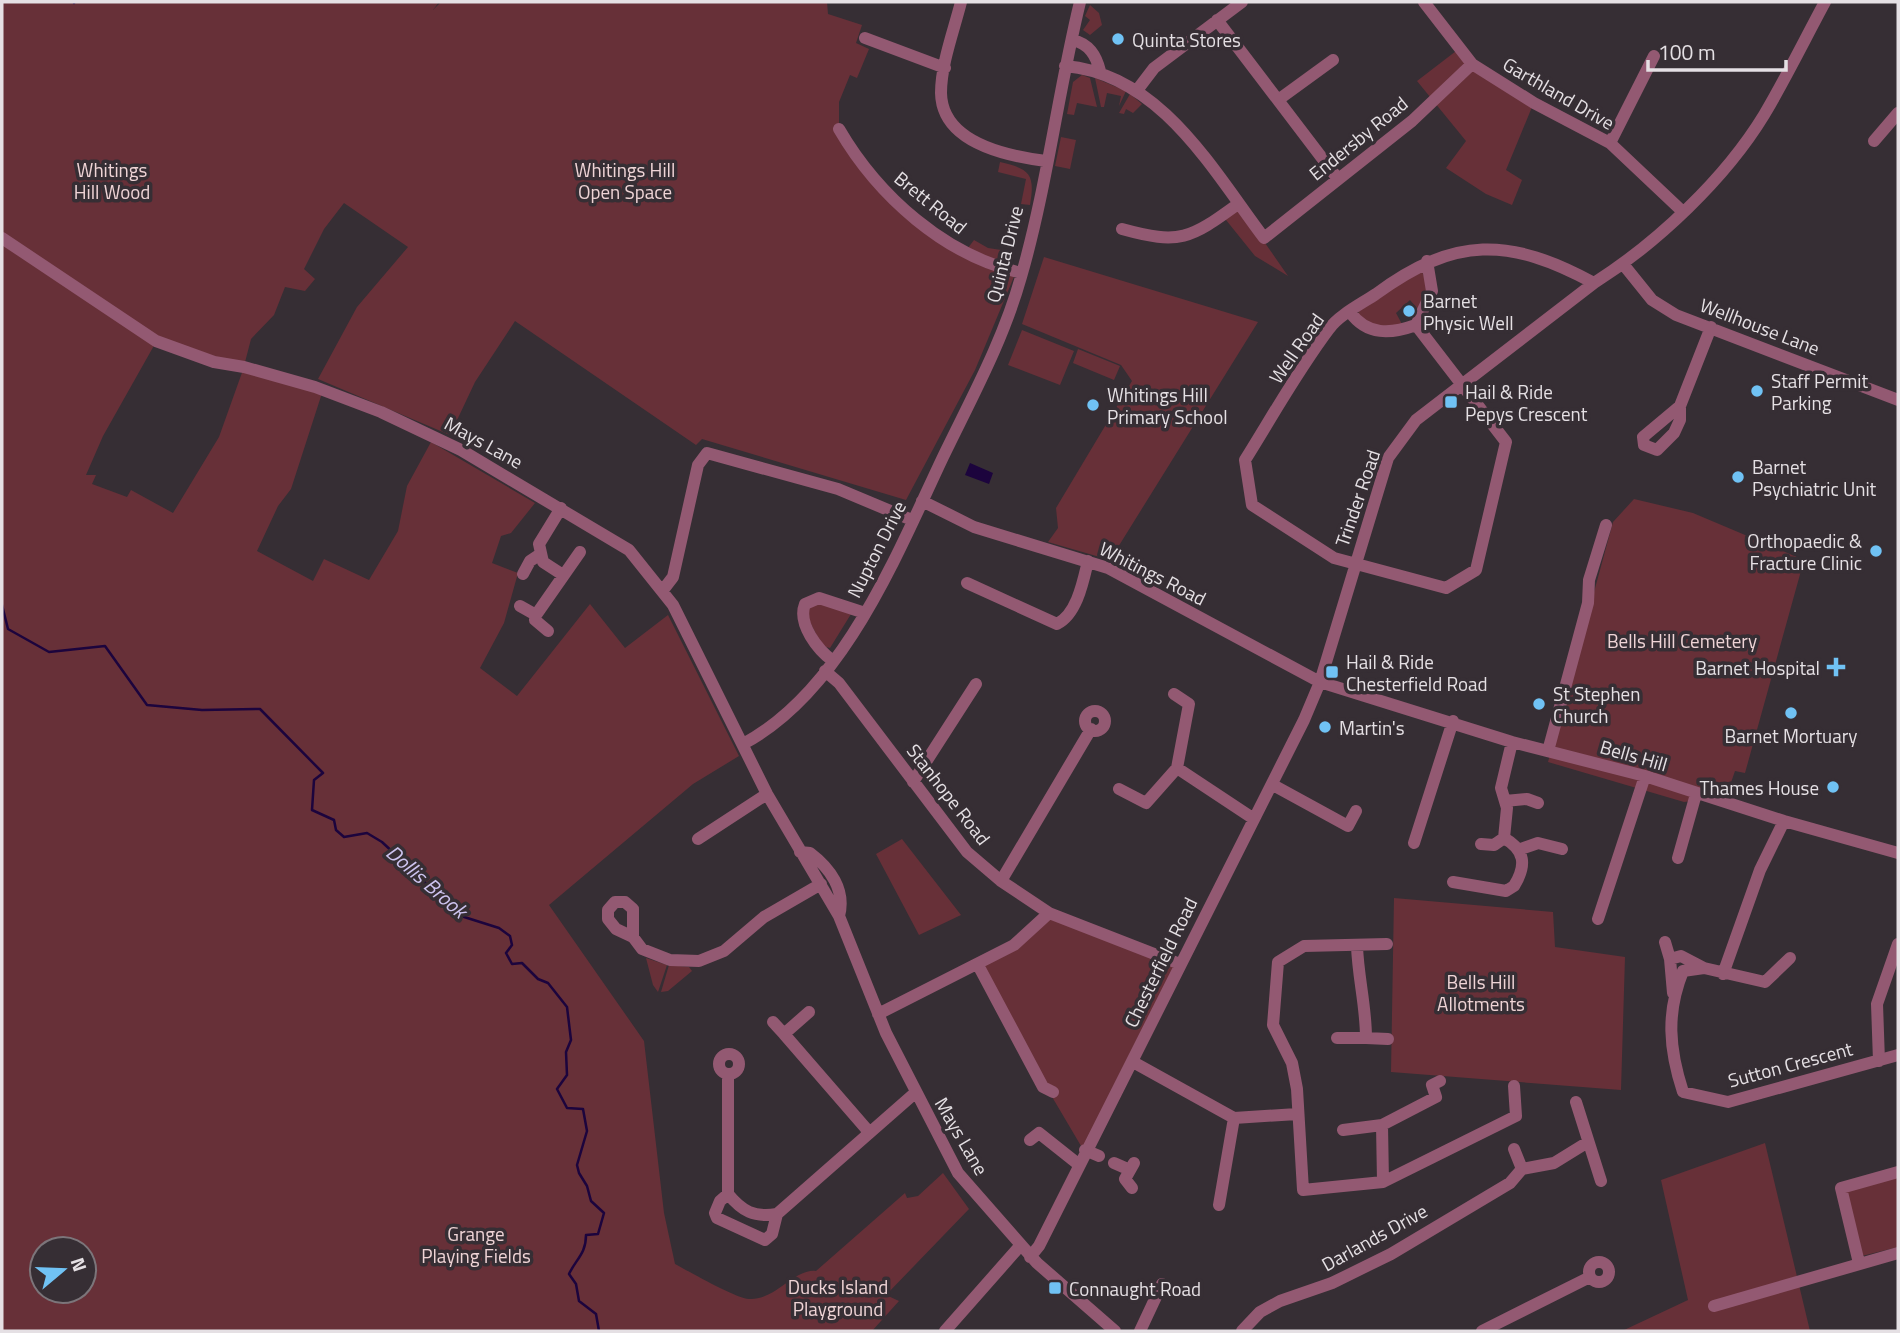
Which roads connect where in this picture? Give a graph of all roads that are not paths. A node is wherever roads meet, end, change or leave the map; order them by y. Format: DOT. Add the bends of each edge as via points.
graph roads {
  1 [pos="961,2"];
  2 [pos="1080,2"];
  3 [pos="1242,2"];
  4 [pos="1424,2"];
  5 [pos="1825,2"];
  6 [pos="1217,20"];
  7 [pos="865,38"];
  8 [pos="1073,40"];
  9 [pos="1654,56"];
  10 [pos="1333,60"];
  11 [pos="1472,64"];
  12 [pos="1065,66"];
  13 [pos="945,68"];
  14 [pos="1100,71"];
  15 [pos="1138,89"];
  16 [pos="1278,100"];
  17 [pos="1898,113"];
  18 [pos="839,129"];
  19 [pos="1874,141"];
  20 [pos="1609,143"];
  21 [pos="1046,161"];
  22 [pos="1338,179"];
  23 [pos="1238,204"];
  24 [pos="1682,211"];
  25 [pos="1122,229"];
  26 [pos="2,238"];
  27 [pos="1427,261"];
  28 [pos="1623,264"];
  29 [pos="1022,273"];
  30 [pos="1594,283"];
  31 [pos="1350,312"];
  32 [pos="1416,325"];
  33 [pos="1711,327"];
  34 [pos="1462,385"];
  35 [pos="1898,400"];
  36 [pos="1679,406"];
  37 [pos="922,501"];
  38 [pos="561,508"];
  39 [pos="912,520"];
  40 [pos="1606,525"];
  41 [pos="580,552"];
  42 [pos="540,555"];
  43 [pos="1088,561"];
  44 [pos="1354,566"];
  45 [pos="523,574"];
  46 [pos="563,575"];
  47 [pos="967,583"];
  48 [pos="663,590"];
  49 [pos="520,606"];
  50 [pos="865,613"];
  51 [pos="536,615"];
  52 [pos="548,631"];
  53 [pos="829,666"];
  54 [pos="1320,682"];
  55 [pos="976,684"];
  56 [pos="1174,694"];
  57 [pos="1452,721"];
  58 [pos="1091,729"];
  59 [pos="1512,742"];
  60 [pos="743,744"];
  61 [pos="1548,751"];
  62 [pos="1177,768"];
  63 [pos="1645,776"];
  64 [pos="913,782"];
  65 [pos="1273,785"];
  66 [pos="1119,789"];
  67 [pos="767,794"];
  68 [pos="1696,794"];
  69 [pos="1505,801"];
  70 [pos="1538,803"];
  71 [pos="1356,811"];
  72 [pos="1254,819"];
  73 [pos="1784,821"];
  74 [pos="1504,838"];
  75 [pos="698,839"];
  76 [pos="1414,843"];
  77 [pos="1481,844"];
  78 [pos="1521,849"];
  79 [pos="1562,849"];
  80 [pos="800,852"];
  81 [pos="1898,853"];
  82 [pos="1678,858"];
  83 [pos="1001,881"];
  84 [pos="1453,882"];
  85 [pos="821,884"];
  86 [pos="1049,913"];
  87 [pos="839,916"];
  88 [pos="1598,919"];
  89 [pos="632,937"];
  90 [pos="1665,942"];
  91 [pos="1387,944"];
  92 [pos="1898,944"];
  93 [pos="1357,946"];
  94 [pos="1790,958"];
  95 [pos="1670,959"];
  96 [pos="1180,964"];
  97 [pos="978,965"];
  98 [pos="1704,968"];
  99 [pos="1723,974"];
  100 [pos="1673,996"];
  101 [pos="809,1012"];
  102 [pos="878,1013"];
  103 [pos="773,1022"];
  104 [pos="784,1034"];
  105 [pos="1337,1038"];
  106 [pos="1366,1038"];
  107 [pos="1388,1039"];
  108 [pos="1898,1055"];
  109 [pos="1879,1061"];
  110 [pos="1133,1062"];
  111 [pos="728,1074"];
  112 [pos="1440,1082"];
  113 [pos="1514,1086"];
  114 [pos="1053,1092"];
  115 [pos="915,1093"];
  116 [pos="1576,1102"];
  117 [pos="1297,1114"];
  118 [pos="1234,1118"];
  119 [pos="1382,1125"];
  120 [pos="1343,1130"];
  121 [pos="869,1132"];
  122 [pos="1030,1140"];
  123 [pos="1588,1142"];
  124 [pos="1514,1149"];
  125 [pos="1085,1150"];
  126 [pos="1099,1156"];
  127 [pos="1114,1163"];
  128 [pos="1078,1164"];
  129 [pos="1522,1169"];
  130 [pos="1898,1172"];
  131 [pos="1601,1181"];
  132 [pos="1383,1182"];
  133 [pos="1132,1188"];
  134 [pos="728,1194"];
  135 [pos="1219,1205"];
  136 [pos="776,1214"];
  137 [pos="1020,1246"];
  138 [pos="1898,1253"];
  139 [pos="1030,1257"];
  140 [pos="1859,1263"];
  141 [pos="1590,1277"];
  142 [pos="1162,1284"];
  143 [pos="1714,1306"];
  144 [pos="945,1331"];
  145 [pos="1115,1331"];
  146 [pos="1140,1331"];
  147 [pos="1242,1331"];
  148 [pos="1482,1331"];
  1 -- 13 [label="street"];
  2 -- 8 [label="street, Quinta Drive"];
  3 -- 6 [label="street"];
  4 -- 11 [label="street, Garthland Drive"];
  5 -- 24 [label="street, Trinder Road" via="1763,116 1726,167"];
  6 -- 15 [label="street" via="1153,68"];
  6 -- 16 [label="street"];
  7 -- 13 [label="street"];
  8 -- 12 [label="street, Quinta Drive"];
  8 -- 14 [label="street" via="1096,55"];
  9 -- 20 [label="street"];
  10 -- 16 [label="street"];
  11 -- 20 [label="street, Garthland Drive"];
  11 -- 22 [label="street, Endersby Road" via="1412,121"];
  12 -- 14 [label="street"];
  12 -- 21 [label="street, Quinta Drive"];
  13 -- 21 [label="street" via="943,107 949,122 964,136 1024,158"];
  14 -- 15 [label="street"];
  15 -- 23 [label="street" via="1168,116"];
  16 -- 22 [label="street"];
  17 -- 19 [label="street"];
  18 -- 29 [label="street, Brett Road" via="877,183 949,244 982,262"];
  20 -- 24 [label="street, Garthland Drive"];
  21 -- 29 [label="street, Quinta Drive"];
  22 -- 23 [label="street, Endersby Road" via="1264,239"];
  23 -- 25 [label="street" via="1203,228 1174,239"];
  24 -- 28 [label="street, Trinder Road"];
  26 -- 38 [label="street, Mays Lane" via="156,341 214,362 315,387 381,412 447,442"];
  27 -- 30 [label="street, Well Road" via="1470,250 1511,252"];
  27 -- 31 [label="street, Well Road"];
  27 -- 32 [label="street" via="1433,291"];
  28 -- 30 [label="street, Trinder Road"];
  28 -- 33 [label="street, Wellhouse Lane" via="1652,300 1676,315"];
  29 -- 37 [label="street, Quinta Drive" via="991,361"];
  30 -- 34 [label="street, Trinder Road"];
  31 -- 32 [label="street" via="1357,322 1387,333"];
  31 -- 44 [label="street, Well Road" via="1331,326 1243,466 1256,509"];
  32 -- 34 [label="street"];
  33 -- 35 [label="street, Wellhouse Lane"];
  33 -- 36 [label="street"];
  34 -- 44 [label="street, Trinder Road" via="1416,420 1388,458"];
  34 -- 44 [label="street, Well Road" via="1506,442 1476,570 1446,589"];
  37 -- 39 [label="street, Nupton Drive"];
  37 -- 43 [label="street, Whitings Road" via="974,527"];
  38 -- 42 [label="street" via="542,535"];
  38 -- 48 [label="street, Mays Lane" via="623,545"];
  39 -- 48 [label="street" via="838,489 707,453 698,465 673,578"];
  39 -- 50 [label="street, Nupton Drive"];
  40 -- 61 [label="street"];
  41 -- 46 [label="street"];
  42 -- 45 [label="street"];
  42 -- 46 [label="street"];
  43 -- 47 [label="street" via="1082,589 1065,620 1056,624"];
  43 -- 54 [label="street, Whitings Road"];
  44 -- 54 [label="street, Trinder Road"];
  46 -- 51 [label="street"];
  48 -- 60 [label="street, Mays Lane"];
  49 -- 51 [label="street"];
  50 -- 53 [label="street, Nupton Drive"];
  50 -- 53 [label="street, Nupton Drive" via="820,598 805,604 803,619"];
  51 -- 52 [label="street" via="535,620"];
  53 -- 60 [label="street, Nupton Drive" via="768,728"];
  53 -- 64 [label="street, Stanhope Road"];
  54 -- 57 [label="street, Bells Hill"];
  54 -- 65 [label="street, Chesterfield Road"];
  55 -- 64 [label="street"];
  56 -- 62 [label="street" via="1189,704"];
  57 -- 59 [label="street, Bells Hill"];
  57 -- 76 [label="street"];
  58 -- 83 [label="street"];
  59 -- 61 [label="street, Bells Hill"];
  59 -- 69 [label="street" via="1501,788"];
  60 -- 67 [label="street, Mays Lane"];
  61 -- 63 [label="street, Bells Hill"];
  62 -- 66 [label="street" via="1146,803"];
  62 -- 72 [label="street"];
  63 -- 68 [label="street, Bells Hill"];
  63 -- 88 [label="street"];
  64 -- 83 [label="street, Stanhope Road" via="967,852"];
  65 -- 71 [label="street" via="1348,826"];
  65 -- 72 [label="street, Chesterfield Road"];
  67 -- 75 [label="street"];
  67 -- 80 [label="street, Mays Lane"];
  68 -- 73 [label="street, Bells Hill"];
  68 -- 82 [label="street"];
  69 -- 70 [label="street"];
  69 -- 74 [label="street"];
  72 -- 96 [label="street, Chesterfield Road"];
  73 -- 81 [label="street, Bells Hill"];
  73 -- 99 [label="street" via="1760,870"];
  74 -- 77 [label="street" via="1494,845"];
  74 -- 78 [label="street"];
  78 -- 79 [label="street" via="1538,843"];
  78 -- 84 [label="street" via="1523,863 1511,889"];
  80 -- 85 [label="street, Mays Lane"];
  80 -- 87 [label="street, Mays Lane" via="810,853 831,874 842,905"];
  83 -- 86 [label="street, Stanhope Road"];
  85 -- 87 [label="street, Mays Lane"];
  85 -- 89 [label="street" via="764,917 724,951 705,959 656,956"];
  86 -- 96 [label="street, Stanhope Road"];
  86 -- 97 [label="street" via="1014,945"];
  87 -- 102 [label="street, Mays Lane"];
  90 -- 95 [label="street"];
  91 -- 93 [label="street"];
  92 -- 109 [label="street" via="1877,1004"];
  93 -- 106 [label="street"];
  93 -- 117 [label="street" via="1304,946 1278,962 1273,1025 1292,1063"];
  94 -- 99 [label="street" via="1765,982"];
  95 -- 98 [label="street" via="1681,956"];
  95 -- 100 [label="street"];
  96 -- 110 [label="street, Chesterfield Road"];
  97 -- 102 [label="street"];
  97 -- 114 [label="street" via="1043,1087"];
  98 -- 99 [label="street"];
  98 -- 100 [label="street" via="1684,971"];
  100 -- 109 [label="street, Sutton Crescent" via="1671,1057 1683,1092 1728,1102"];
  101 -- 104 [label="street"];
  102 -- 115 [label="street, Mays Lane"];
  103 -- 104 [label="street"];
  104 -- 121 [label="street"];
  105 -- 106 [label="street"];
  106 -- 107 [label="street"];
  108 -- 109 [label="street, Sutton Crescent"];
  110 -- 118 [label="street"];
  110 -- 125 [label="street, Chesterfield Road"];
  111 -- 134 [label="street"];
  112 -- 119 [label="street" via="1432,1085 1437,1097"];
  113 -- 132 [label="street" via="1516,1116"];
  115 -- 121 [label="street"];
  115 -- 137 [label="street, Mays Lane" via="964,1182"];
  116 -- 123 [label="street"];
  117 -- 118 [label="street"];
  117 -- 132 [label="street" via="1303,1190"];
  118 -- 135 [label="street"];
  119 -- 120 [label="street"];
  119 -- 132 [label="street"];
  121 -- 136 [label="street"];
  122 -- 128 [label="street" via="1039,1133"];
  123 -- 129 [label="street, Darlands Drive" via="1554,1163"];
  123 -- 131 [label="street"];
  124 -- 129 [label="street"];
  125 -- 126 [label="street"];
  125 -- 128 [label="street, Chesterfield Road"];
  127 -- 133 [label="street" via="1132,1167 1125,1180"];
  128 -- 139 [label="street, Chesterfield Road"];
  129 -- 147 [label="street, Darlands Drive" via="1510,1183 1391,1254 1332,1283 1280,1301 1260,1312"];
  130 -- 140 [label="street" via="1841,1188"];
  134 -- 136 [label="street" via="746,1212"];
  134 -- 136 [label="street" via="716,1208 717,1217 765,1240 772,1234"];
  137 -- 139 [label="street, Mays Lane"];
  137 -- 144 [label="street"];
  138 -- 140 [label="street"];
  139 -- 145 [label="street, Mays Lane"];
  140 -- 143 [label="street"];
  141 -- 148 [label="street"];
  142 -- 146 [label="street"];
}
